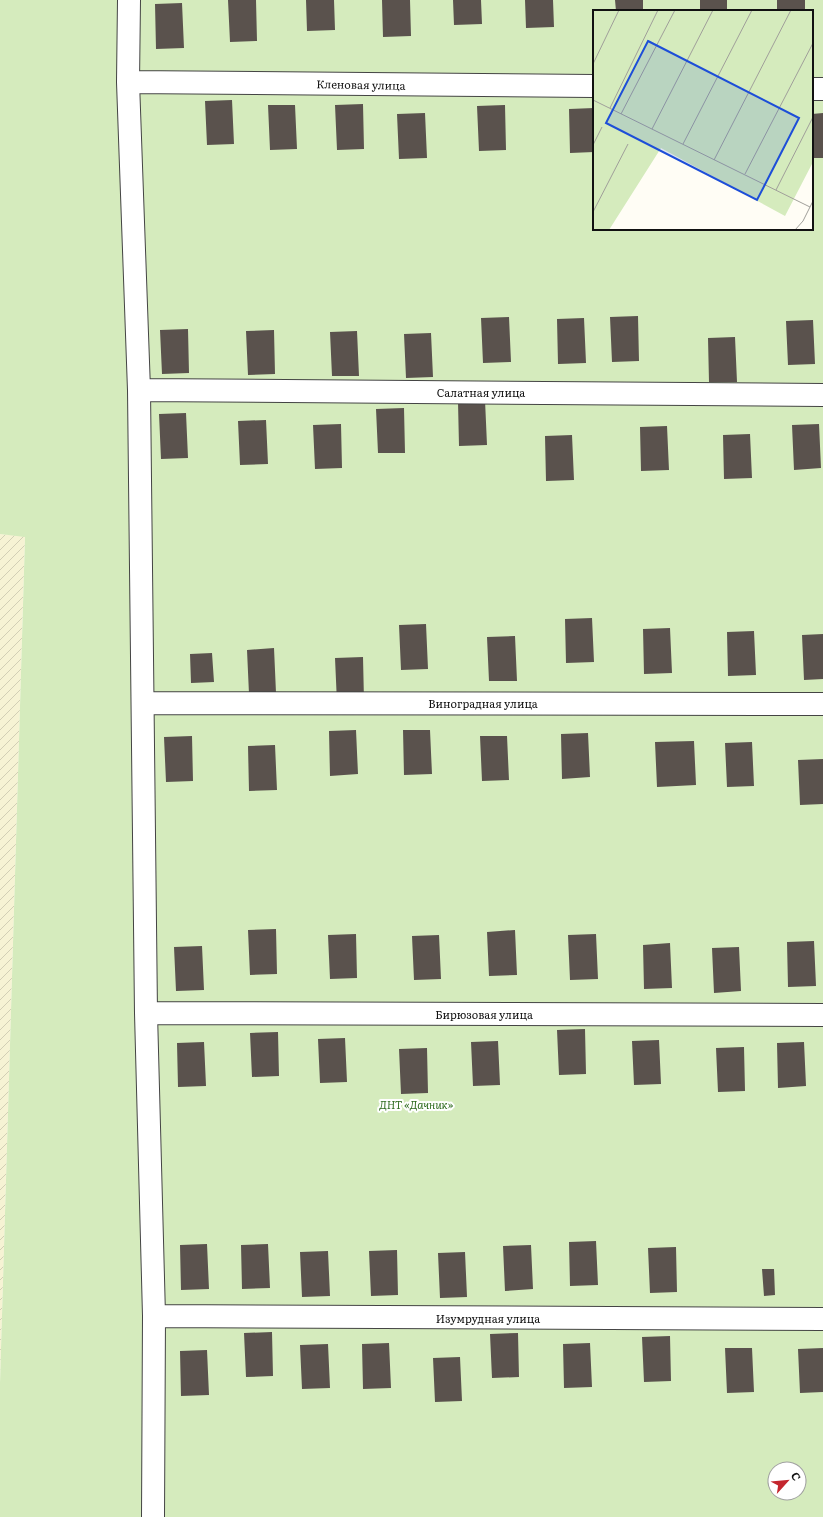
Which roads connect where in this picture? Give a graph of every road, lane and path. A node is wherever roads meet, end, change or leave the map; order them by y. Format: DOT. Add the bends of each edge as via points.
graph roads {
  1 [pos="129,0"];
  2 [pos="128,82"];
  3 [pos="593,86"];
  4 [pos="813,88"];
  5 [pos="823,89"];
  6 [pos="140,390"];
  7 [pos="823,395"];
  8 [pos="143,702"];
  9 [pos="823,704"];
  10 [pos="146,1013"];
  11 [pos="823,1015"];
  12 [pos="154,1316"];
  13 [pos="823,1319"];
  14 [pos="153,1517"];
  1 -- 2 [label="street"];
  2 -- 3 [label="street, Кленовая улица"];
  2 -- 6 [label="street"];
  4 -- 5 [label="street"];
  6 -- 7 [label="street, Салатная улица"];
  6 -- 8 [label="street"];
  8 -- 9 [label="street, Виноградная улица"];
  8 -- 10 [label="street"];
  10 -- 11 [label="street, Бирюзовая улица"];
  10 -- 12 [label="street"];
  12 -- 13 [label="street, Изумрудная улица"];
  12 -- 14 [label="street"];
}
